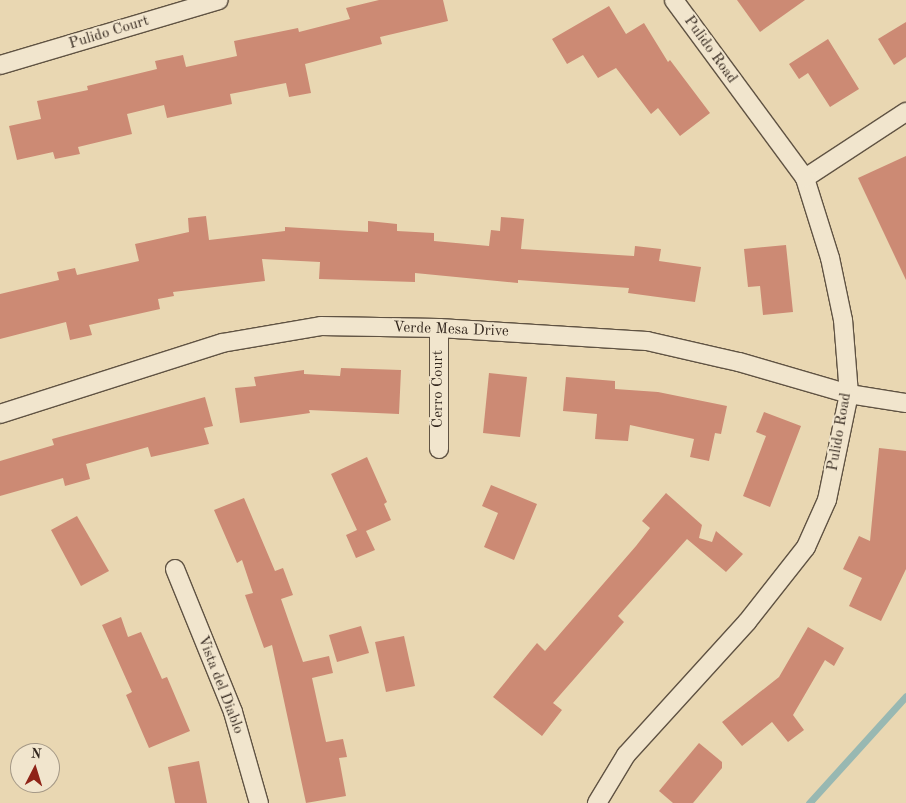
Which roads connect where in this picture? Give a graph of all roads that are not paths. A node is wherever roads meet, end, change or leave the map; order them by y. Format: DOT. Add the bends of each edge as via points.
graph roads {
  1 [pos="219,0"];
  2 [pos="674,0"];
  3 [pos="0,66"];
  4 [pos="906,112"];
  5 [pos="805,178"];
  6 [pos="439,328"];
  7 [pos="849,394"];
  8 [pos="906,403"];
  9 [pos="0,414"];
  10 [pos="439,450"];
  11 [pos="175,570"];
  12 [pos="259,803"];
  13 [pos="597,803"];
  1 -- 3 [label="street, Pulido Court"];
  2 -- 5 [label="street, Pulido Road"];
  4 -- 5 [label="street"];
  5 -- 7 [label="street, Pulido Road" via="830,258 843,320"];
  6 -- 7 [label="street, Verde Mesa Drive" via="647,341 739,362"];
  6 -- 9 [label="street, Verde Mesa Drive" via="321,326 268,333 222,343"];
  6 -- 10 [label="street, Cerro Court"];
  7 -- 8 [label="street, Verde Mesa Drive"];
  7 -- 13 [label="street, Pulido Road" via="827,500 806,547 747,622 626,755"];
  11 -- 12 [label="street, Vista del Diablo" via="233,712"];
}
